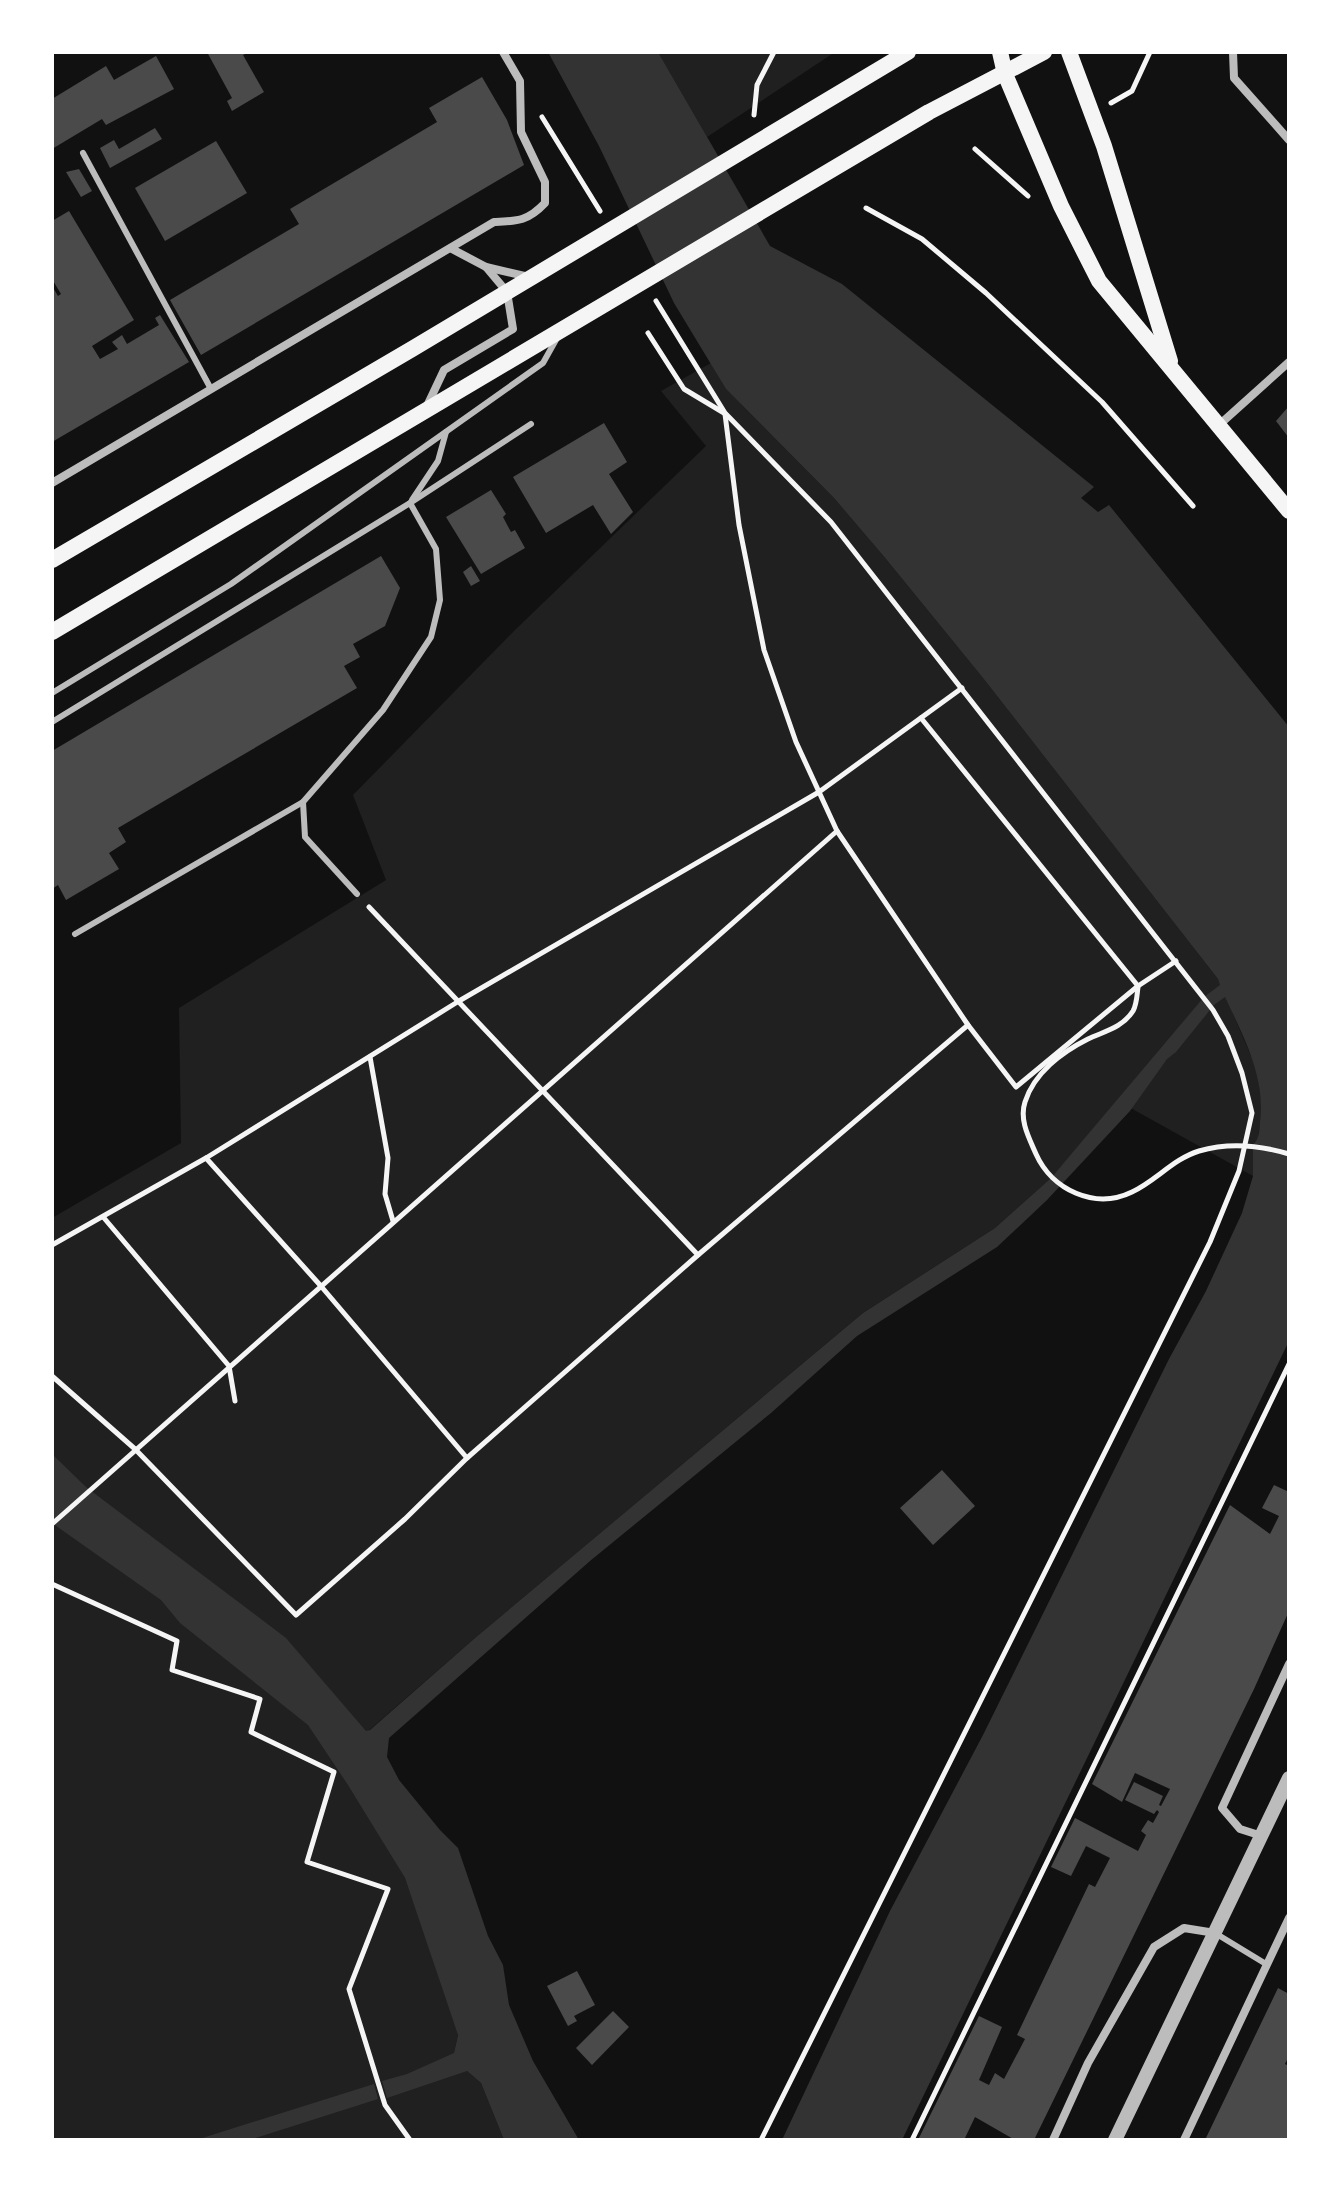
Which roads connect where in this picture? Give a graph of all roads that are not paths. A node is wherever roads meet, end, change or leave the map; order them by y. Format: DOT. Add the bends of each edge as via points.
graph roads {
  1 [pos="503,52"];
  2 [pos="908,52"];
  3 [pos="1000,52"];
  4 [pos="1044,52"];
  5 [pos="1069,52"];
  6 [pos="1233,52"];
  7 [pos="1005,74"];
  8 [pos="1289,140"];
  9 [pos="83,153"];
  10 [pos="452,249"];
  11 [pos="486,267"];
  12 [pos="532,277"];
  13 [pos="507,292"];
  14 [pos="559,333"];
  15 [pos="1289,362"];
  16 [pos="1172,366"];
  17 [pos="211,389"];
  18 [pos="425,410"];
  19 [pos="531,424"];
  20 [pos="1219,425"];
  21 [pos="446,431"];
  22 [pos="52,483"];
  23 [pos="410,503"];
  24 [pos="1289,511"];
  25 [pos="52,560"];
  26 [pos="52,632"];
  27 [pos="52,693"];
  28 [pos="52,722"];
  29 [pos="303,802"];
  30 [pos="357,894"];
  31 [pos="75,934"];
  32 [pos="1289,1664"];
  33 [pos="1289,1778"];
  34 [pos="1262,1836"];
  35 [pos="1289,1918"];
  36 [pos="1215,1933"];
  37 [pos="1266,1964"];
  38 [pos="1053,2140"];
  39 [pos="1115,2140"];
  40 [pos="1184,2140"];
  1 -- 10 [label="street" via="520,81 521,132 545,182 545,203 531,217 494,222"];
  2 -- 12 [label="main road"];
  3 -- 7 [label="main road"];
  4 -- 7 [label="main road"];
  5 -- 16 [label="main road"];
  6 -- 8 [label="street" via="1234,78"];
  7 -- 14 [label="main road" via="929,112"];
  7 -- 16 [label="main road" via="1099,281"];
  9 -- 17 [label="lane"];
  10 -- 11 [label="street"];
  10 -- 17 [label="street"];
  11 -- 12 [label="street"];
  11 -- 13 [label="street"];
  12 -- 13 [label="main road"];
  13 -- 18 [label="street" via="513,329 444,370"];
  13 -- 25 [label="main road"];
  14 -- 18 [label="main road"];
  14 -- 21 [label="lane" via="543,363"];
  15 -- 20 [label="street"];
  16 -- 20 [label="main road"];
  17 -- 22 [label="street"];
  18 -- 26 [label="main road"];
  19 -- 23 [label="lane"];
  20 -- 24 [label="main road"];
  21 -- 23 [label="lane" via="438,461"];
  21 -- 27 [label="lane" via="231,584"];
  23 -- 28 [label="lane"];
  23 -- 29 [label="lane" via="436,549 440,600 431,637 383,710"];
  29 -- 30 [label="lane" via="305,837"];
  29 -- 31 [label="lane"];
  32 -- 34 [label="street" via="1222,1808 1240,1829"];
  33 -- 34 [label="street"];
  34 -- 36 [label="street"];
  35 -- 37 [label="street"];
  36 -- 37 [label="lane"];
  36 -- 38 [label="street" via="1184,1928 1154,1947 1088,2063"];
  36 -- 39 [label="street"];
  37 -- 40 [label="street"];
}
